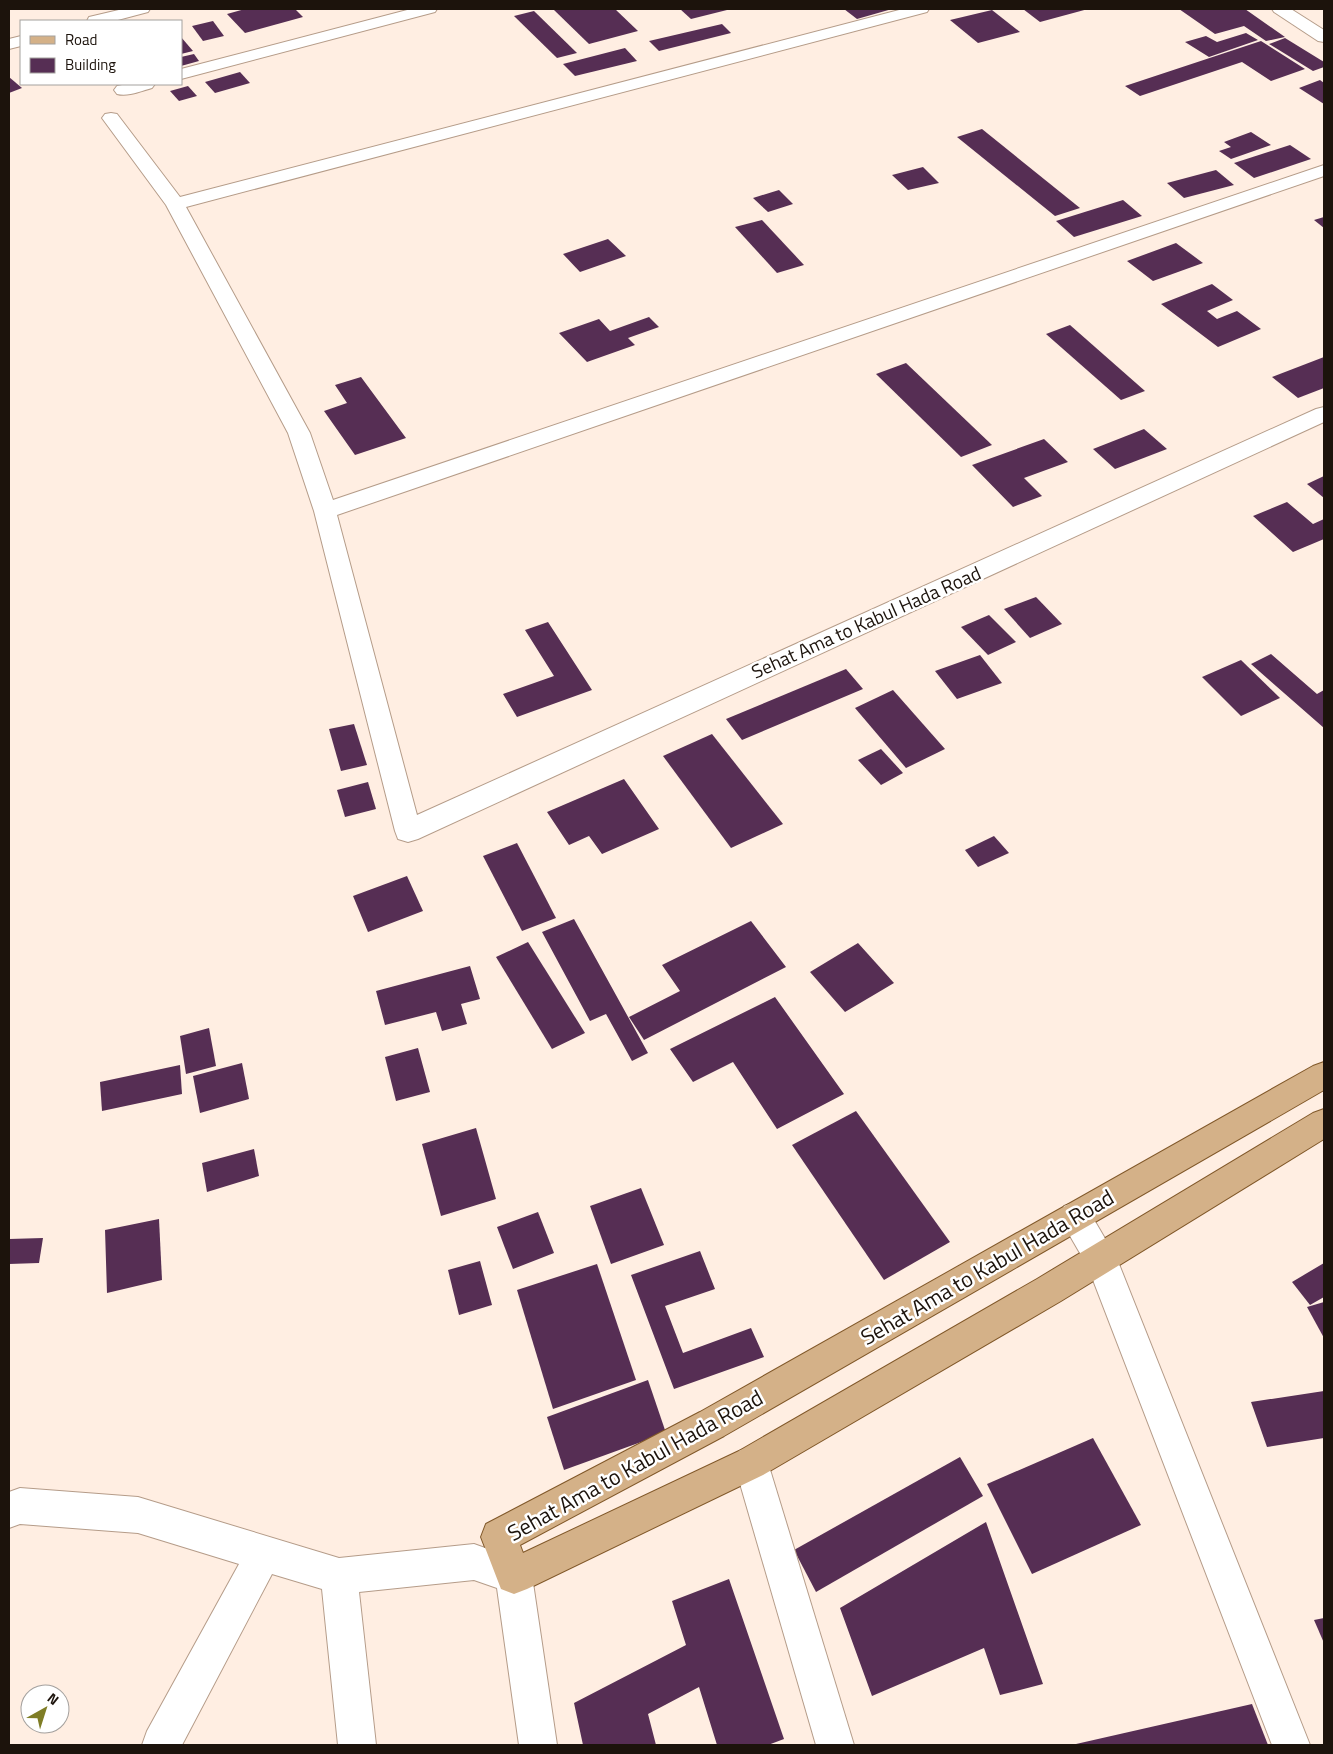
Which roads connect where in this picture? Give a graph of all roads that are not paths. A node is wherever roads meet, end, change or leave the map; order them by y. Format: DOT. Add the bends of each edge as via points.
graph roads {
  1 [pos="142,9"];
  2 [pos="429,9"];
  3 [pos="921,9"];
  4 [pos="1280,9"];
  5 [pos="99,20"];
  6 [pos="1324,37"];
  7 [pos="182,74"];
  8 [pos="142,85"];
  9 [pos="123,90"];
  10 [pos="111,118"];
  11 [pos="1324,170"];
  12 [pos="174,204"];
  13 [pos="1324,414"];
  14 [pos="325,510"];
  15 [pos="1324,1075"];
  16 [pos="1324,1123"];
  17 [pos="1074,1217"];
  18 [pos="1101,1259"];
  19 [pos="751,1463"];
  20 [pos="9,1510"];
  21 [pos="499,1537"];
  22 [pos="264,1553"];
  23 [pos="474,1562"];
  24 [pos="339,1576"];
  25 [pos="514,1576"];
  26 [pos="161,1745"];
  27 [pos="356,1745"];
  28 [pos="538,1745"];
  29 [pos="836,1745"];
  30 [pos="1291,1745"];
  1 -- 5 [label="street"];
  2 -- 7 [label="street"];
  3 -- 12 [label="street"];
  4 -- 6 [label="street"];
  8 -- 9 [label="street"];
  10 -- 12 [label="street"];
  11 -- 14 [label="street"];
  12 -- 14 [label="street" via="299,433"];
  13 -- 14 [label="street, Sehat Ama to Kabul Hada Road" via="408,831"];
  15 -- 17 [label="main road, Sehat Ama to Kabul Hada Road"];
  16 -- 18 [label="main road, Sehat Ama to Kabul Hada Road"];
  17 -- 18 [label="street"];
  17 -- 21 [label="main road, Sehat Ama to Kabul Hada Road" via="712,1424"];
  18 -- 19 [label="main road, Sehat Ama to Kabul Hada Road"];
  18 -- 30 [label="street"];
  19 -- 25 [label="main road, Sehat Ama to Kabul Hada Road"];
  19 -- 29 [label="street"];
  20 -- 22 [label="street" via="20,1506 138,1515"];
  21 -- 23 [label="street"];
  21 -- 25 [label="main road, Sehat Ama to Kabul Hada Road"];
  22 -- 24 [label="street"];
  22 -- 26 [label="street"];
  23 -- 24 [label="street"];
  23 -- 25 [label="street"];
  24 -- 27 [label="street"];
  25 -- 28 [label="street"];
}
